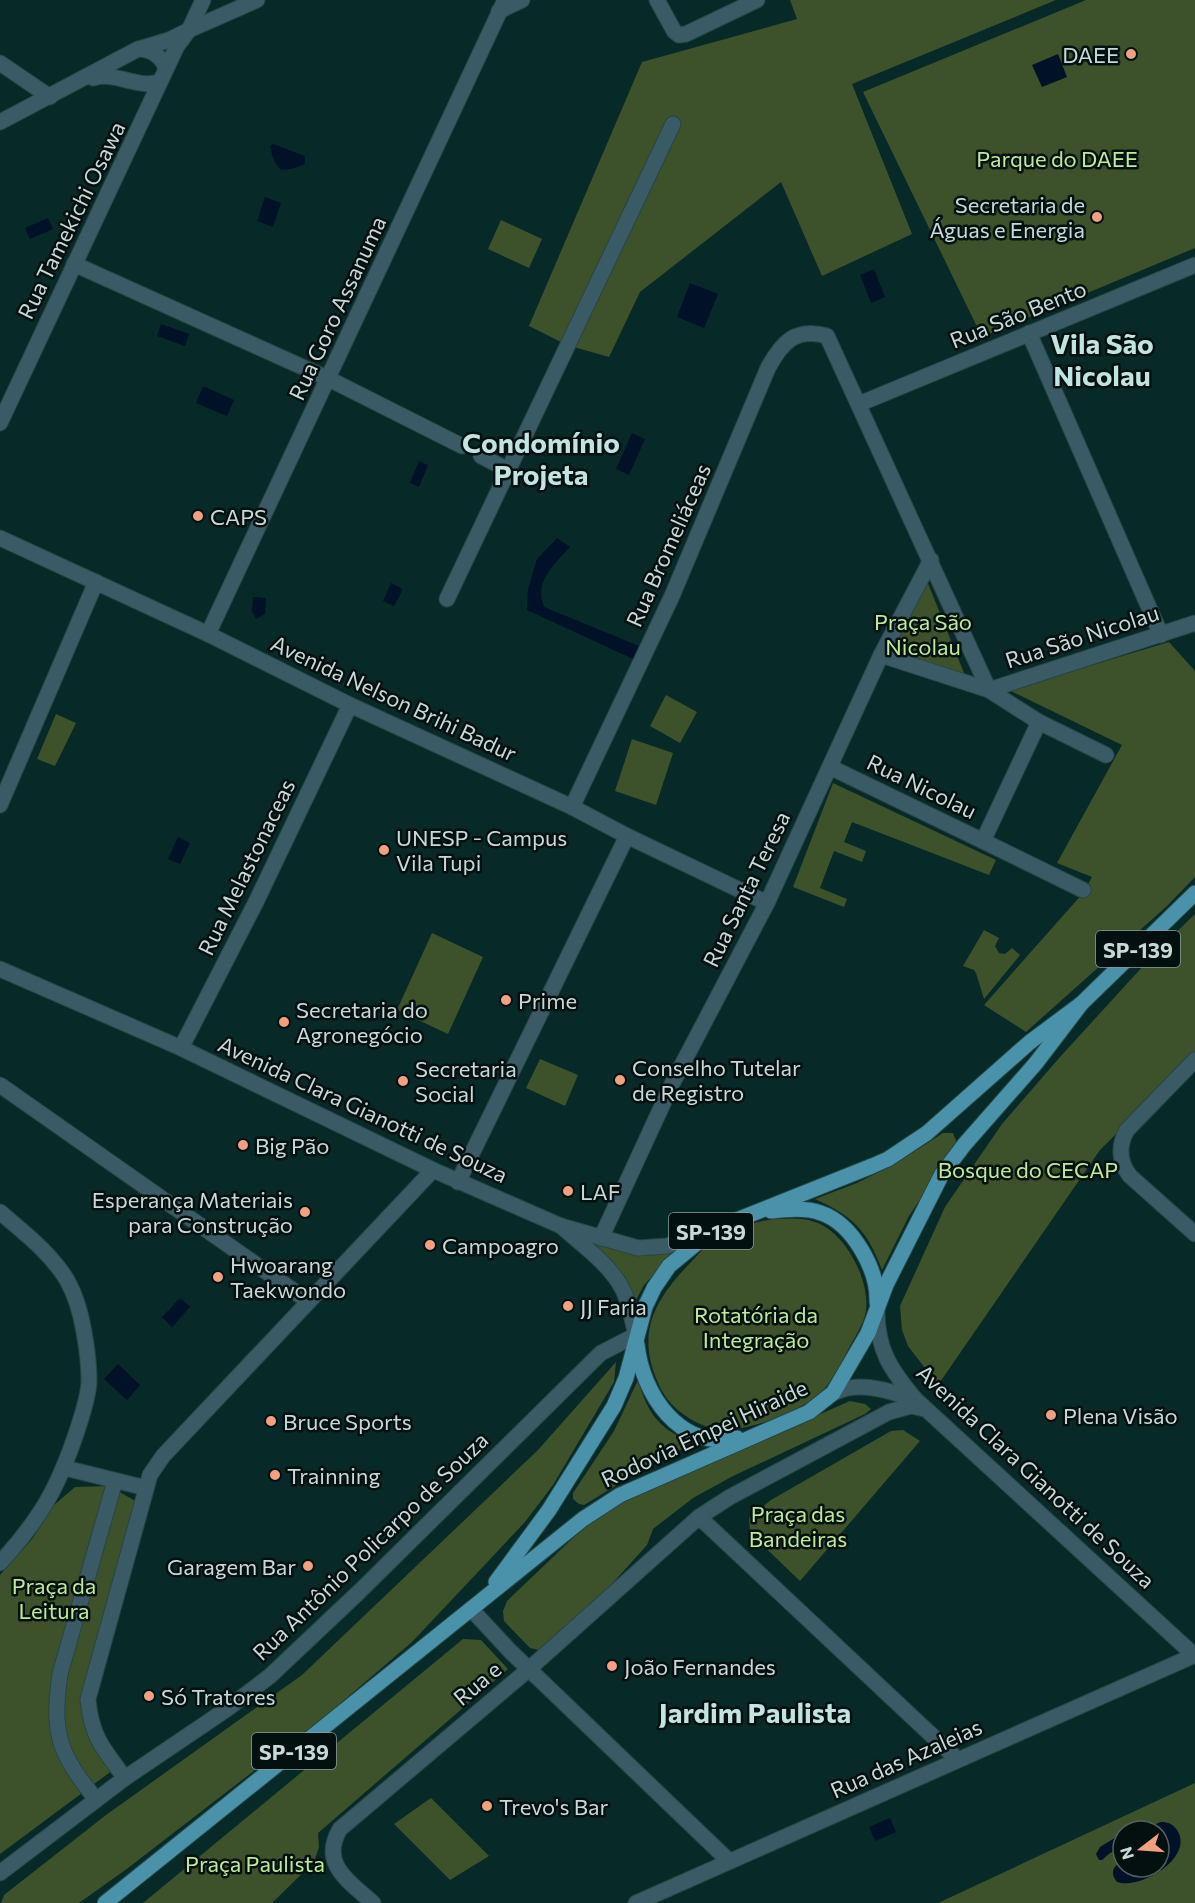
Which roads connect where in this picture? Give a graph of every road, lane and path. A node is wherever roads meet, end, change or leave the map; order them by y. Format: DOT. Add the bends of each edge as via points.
graph roads {
  1 [pos="203,0"];
  2 [pos="227,0"];
  3 [pos="257,0"];
  4 [pos="522,0"];
  5 [pos="657,0"];
  6 [pos="757,0"];
  7 [pos="502,6"];
  8 [pos="189,30"];
  9 [pos="131,52"];
  10 [pos="0,63"];
  11 [pos="163,75"];
  12 [pos="129,80"];
  13 [pos="73,84"];
  14 [pos="50,97"];
  15 [pos="0,122"];
  16 [pos="143,122"];
  17 [pos="673,124"];
  18 [pos="74,264"];
  19 [pos="1195,265"];
  20 [pos="1029,333"];
  21 [pos="328,379"];
  22 [pos="859,404"];
  23 [pos="0,423"];
  24 [pos="462,446"];
  25 [pos="481,456"];
  26 [pos="508,470"];
  27 [pos="0,538"];
  28 [pos="931,560"];
  29 [pos="96,582"];
  30 [pos="447,599"];
  31 [pos="1195,623"];
  32 [pos="208,634"];
  33 [pos="1161,634"];
  34 [pos="881,655"];
  35 [pos="989,690"];
  36 [pos="350,705"];
  37 [pos="1039,722"];
  38 [pos="1106,755"];
  39 [pos="830,767"];
  40 [pos="0,805"];
  41 [pos="572,807"];
  42 [pos="627,836"];
  43 [pos="984,842"];
  44 [pos="1083,890"];
  45 [pos="1195,893"];
  46 [pos="767,903"];
  47 [pos="0,969"];
  48 [pos="1081,1004"];
  49 [pos="181,1048"];
  50 [pos="1195,1060"];
  51 [pos="0,1085"];
  52 [pos="433,1170"];
  53 [pos="458,1182"];
  54 [pos="0,1212"];
  55 [pos="742,1217"];
  56 [pos="561,1226"];
  57 [pos="714,1229"];
  58 [pos="1195,1234"];
  59 [pos="602,1238"];
  60 [pos="308,1301"];
  61 [pos="877,1311"];
  62 [pos="636,1335"];
  63 [pos="833,1393"];
  64 [pos="920,1404"];
  65 [pos="758,1433"];
  66 [pos="65,1468"];
  67 [pos="115,1481"];
  68 [pos="146,1488"];
  69 [pos="699,1517"];
  70 [pos="0,1563"];
  71 [pos="484,1599"];
  72 [pos="471,1609"];
  73 [pos="1195,1656"];
  74 [pos="529,1668"];
  75 [pos="957,1759"];
  76 [pos="124,1778"];
  77 [pos="96,1800"];
  78 [pos="729,1860"];
  79 [pos="0,1873"];
  80 [pos="105,1903"];
  81 [pos="373,1903"];
  82 [pos="636,1903"];
  1 -- 8 [label="street"];
  2 -- 3 [label="street" via="241,4"];
  3 -- 8 [label="street"];
  4 -- 7 [label="street"];
  5 -- 6 [label="street" via="679,35"];
  7 -- 21 [label="street, Rua Goro Assanuma"];
  8 -- 9 [label="street"];
  8 -- 11 [label="street, Rua Tamekichi Osawa"];
  9 -- 11 [label="street" via="154,53 162,60"];
  9 -- 13 [label="street"];
  10 -- 14 [label="street"];
  11 -- 12 [label="street" via="145,84"];
  11 -- 16 [label="street, Rua Tamekichi Osawa"];
  12 -- 13 [label="street" via="102,75"];
  12 -- 16 [label="street" via="143,100"];
  13 -- 14 [label="street"];
  14 -- 15 [label="street"];
  16 -- 18 [label="street, Rua Tamekichi Osawa"];
  17 -- 26 [label="street"];
  18 -- 21 [label="street"];
  18 -- 23 [label="street, Rua Tamekichi Osawa"];
  19 -- 20 [label="street, Rua São Bento"];
  20 -- 22 [label="street, Rua São Bento"];
  20 -- 33 [label="street"];
  21 -- 24 [label="street"];
  21 -- 32 [label="street, Rua Goro Assanuma"];
  22 -- 28 [label="street"];
  22 -- 41 [label="street, Rua Bromeliáceas" via="826,336 803,333 784,344 775,355 672,596"];
  25 -- 26 [label="street"];
  26 -- 30 [label="street"];
  27 -- 29 [label="street, Avenida Nelson Brihi Badur"];
  28 -- 34 [label="street, Rua Santa Teresa"];
  28 -- 35 [label="street"];
  29 -- 32 [label="street, Avenida Nelson Brihi Badur"];
  29 -- 40 [label="street"];
  31 -- 33 [label="street, Rua São Nicolau"];
  32 -- 36 [label="street, Avenida Nelson Brihi Badur"];
  33 -- 35 [label="street, Rua São Nicolau"];
  34 -- 35 [label="street, Rua São Nicolau"];
  34 -- 39 [label="street, Rua Santa Teresa"];
  35 -- 37 [label="street"];
  36 -- 41 [label="street, Avenida Nelson Brihi Badur"];
  36 -- 49 [label="street, Rua Melastonaceas"];
  37 -- 38 [label="street"];
  37 -- 43 [label="street, Rua Nicolau"];
  39 -- 43 [label="street, Rua Nicolau"];
  39 -- 46 [label="street, Rua Santa Teresa"];
  41 -- 42 [label="street, Avenida Nelson Brihi Badur"];
  42 -- 46 [label="street, Avenida Nelson Brihi Badur"];
  42 -- 53 [label="street"];
  43 -- 44 [label="street"];
  45 -- 48 [label="main road, Rodovia Empei Hiraide / SP-139"];
  46 -- 59 [label="street, Rua Santa Teresa" via="673,1082"];
  47 -- 49 [label="street, Avenida Clara Gianotti de Souza"];
  48 -- 55 [label="main road, Rodovia Empei Hiraide / SP-139" via="1030,1042 906,1148 872,1166"];
  48 -- 61 [label="main road, Rodovia Empei Hiraide / SP-139" via="947,1167 886,1285"];
  49 -- 52 [label="street, Avenida Clara Gianotti de Souza"];
  50 -- 58 [label="street" via="1127,1130 1120,1151 1130,1176"];
  51 -- 60 [label="street"];
  52 -- 53 [label="street, Avenida Clara Gianotti de Souza"];
  52 -- 60 [label="street"];
  53 -- 56 [label="street, Avenida Clara Gianotti de Souza"];
  54 -- 66 [label="street" via="55,1263 68,1281 82,1320 89,1383"];
  55 -- 57 [label="main road, Rodovia Empei Hiraide / SP-139"];
  55 -- 61 [label="main road" via="791,1209 820,1212 832,1218 854,1240 869,1265 877,1292"];
  56 -- 59 [label="street, Avenida Clara Gianotti de Souza"];
  56 -- 62 [label="street" via="620,1283"];
  57 -- 59 [label="street, Avenida Clara Gianotti de Souza" via="652,1248"];
  57 -- 62 [label="main road, Rodovia Empei Hiraide / SP-139" via="669,1266 645,1307"];
  60 -- 68 [label="street" via="156,1465"];
  61 -- 63 [label="main road, Rodovia Empei Hiraide / SP-139"];
  61 -- 64 [label="street, Avenida Clara Gianotti de Souza" via="882,1348 894,1373"];
  62 -- 65 [label="main road" via="651,1393 679,1425 717,1440"];
  62 -- 71 [label="main road, Rodovia Empei Hiraide / SP-139" via="626,1378 614,1406 549,1510"];
  62 -- 76 [label="street, Rua Antônio Policarpo de Souza" via="601,1353 270,1676"];
  63 -- 64 [label="street" via="843,1388 875,1387"];
  63 -- 65 [label="main road, Rodovia Empei Hiraide / SP-139" via="809,1412"];
  64 -- 69 [label="street" via="889,1412"];
  64 -- 73 [label="street, Avenida Clara Gianotti de Souza"];
  65 -- 71 [label="main road, Rodovia Empei Hiraide / SP-139" via="620,1495"];
  66 -- 67 [label="street"];
  66 -- 70 [label="street" via="31,1528"];
  67 -- 68 [label="street"];
  67 -- 77 [label="street" via="56,1700 57,1722 68,1761"];
  68 -- 76 [label="street" via="88,1699 94,1733"];
  69 -- 74 [label="street"];
  69 -- 75 [label="street"];
  71 -- 72 [label="main road, Rodovia Empei Hiraide / SP-139"];
  72 -- 74 [label="street"];
  72 -- 80 [label="main road, Rodovia Empei Hiraide / SP-139"];
  73 -- 75 [label="street, Rua das Azaleias"];
  74 -- 78 [label="street, Rua e"];
  74 -- 81 [label="street, Rua e" via="340,1829 333,1859 345,1877"];
  75 -- 78 [label="street, Rua das Azaleias"];
  76 -- 77 [label="street, Rua Antônio Policarpo de Souza"];
  77 -- 79 [label="street, Rua Antônio Policarpo de Souza"];
  78 -- 82 [label="street, Rua das Azaleias"];
}
